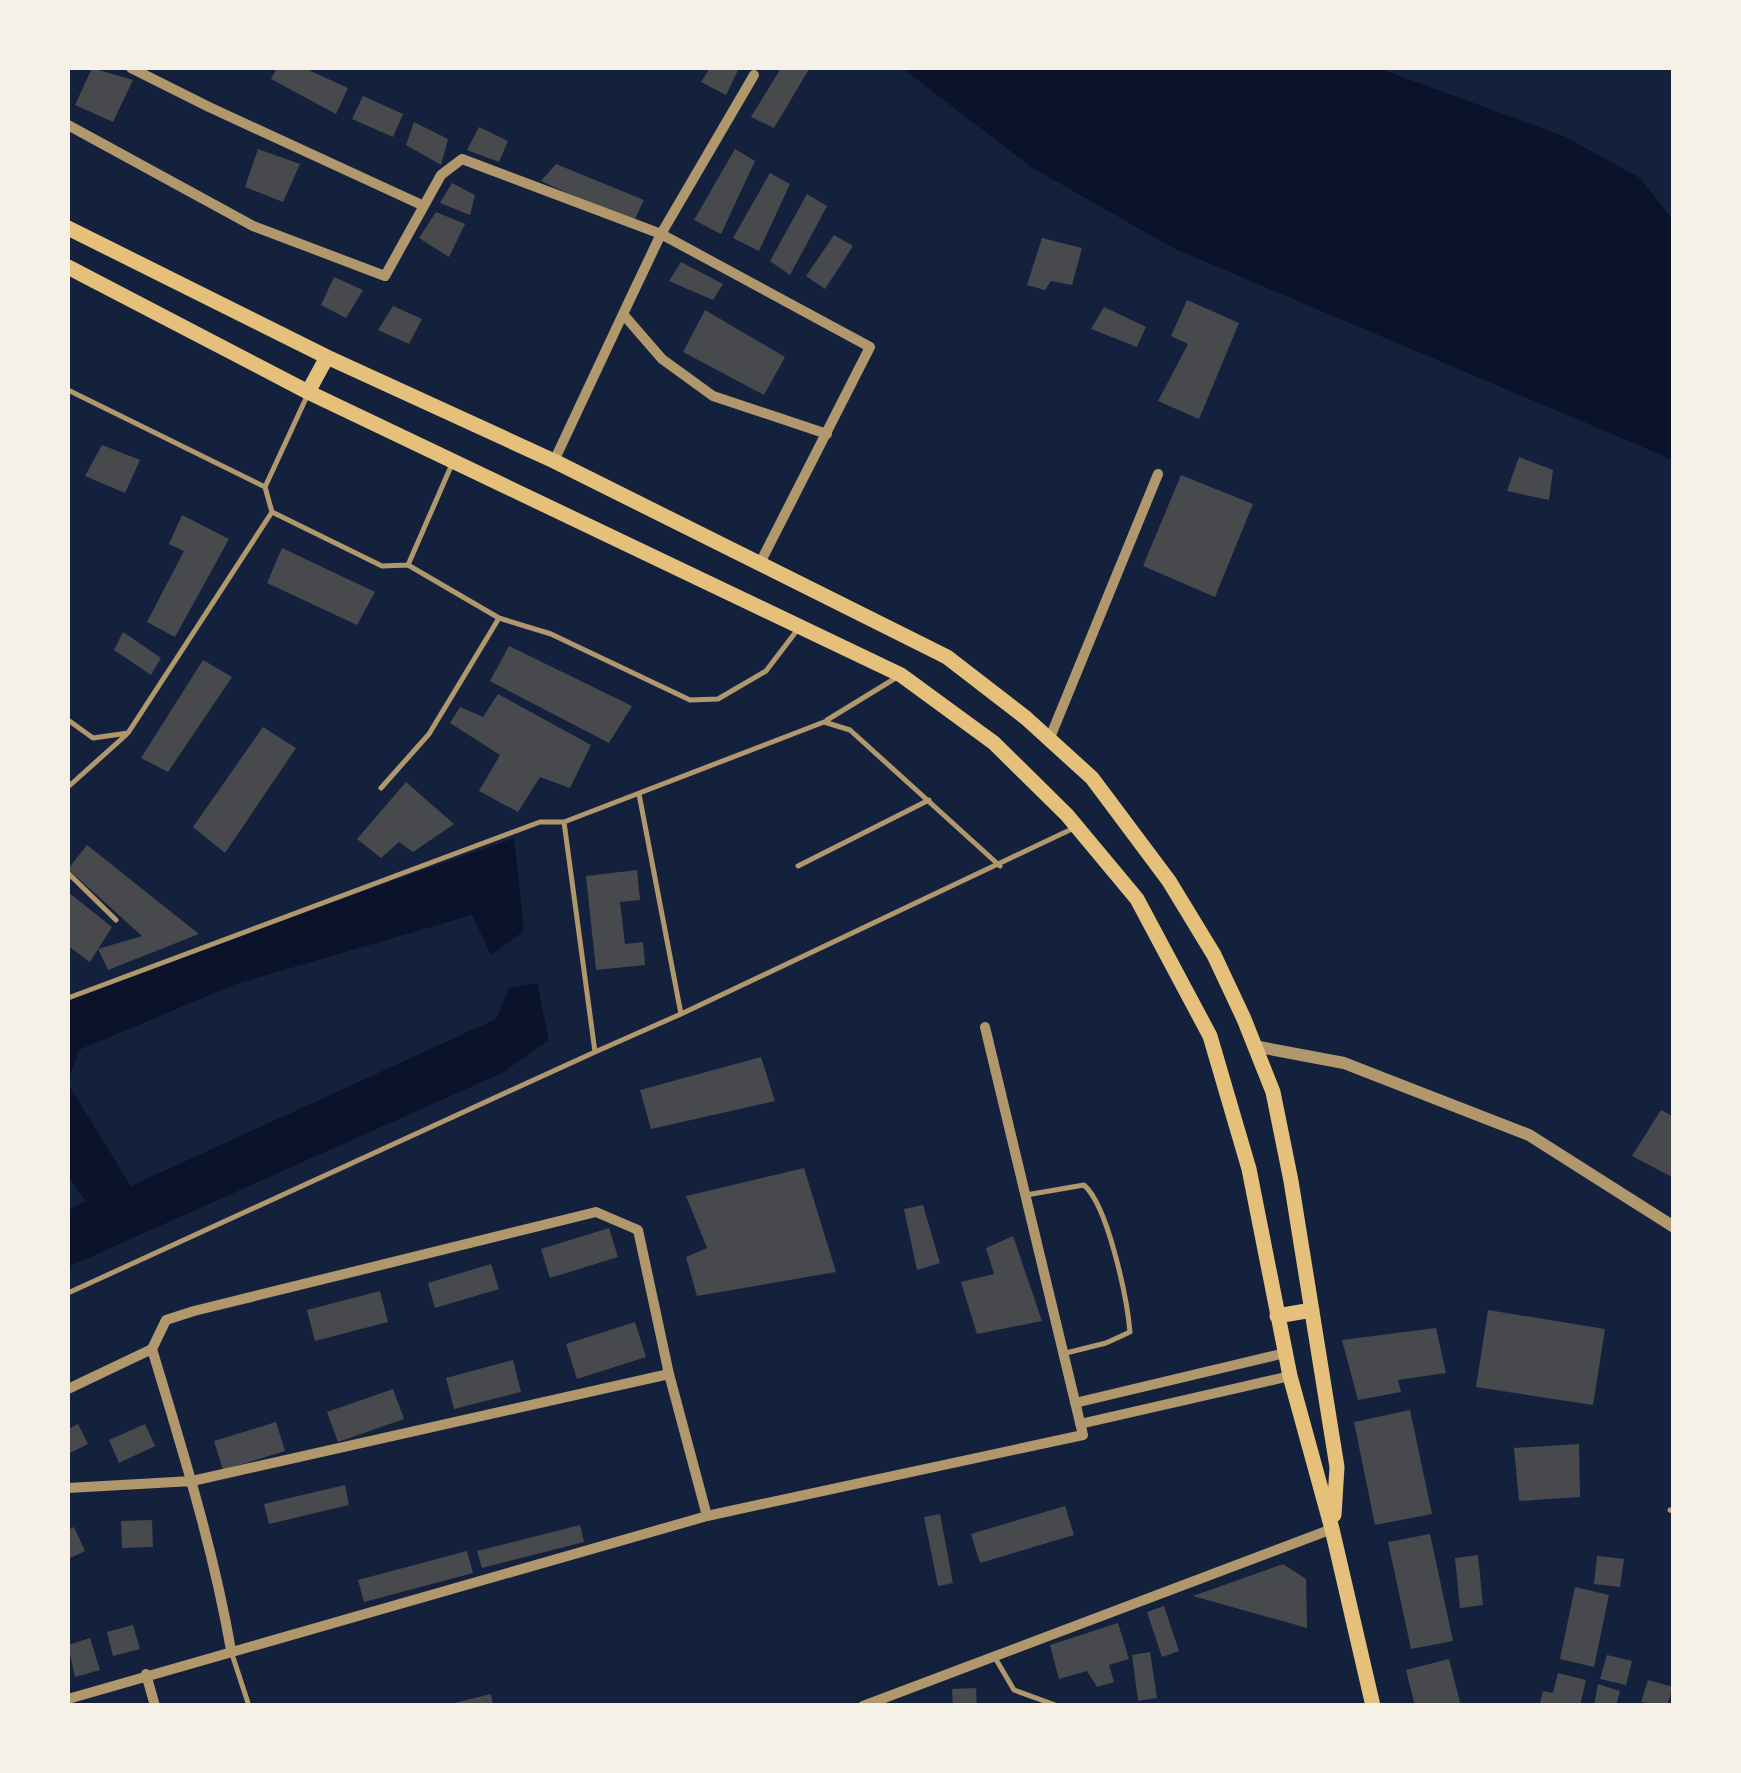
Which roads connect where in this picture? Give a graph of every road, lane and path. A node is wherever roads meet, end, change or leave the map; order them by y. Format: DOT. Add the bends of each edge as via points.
graph roads {
  1 [pos="131,68"];
  2 [pos="754,75"];
  3 [pos="68,125"];
  4 [pos="424,206"];
  5 [pos="68,228"];
  6 [pos="661,234"];
  7 [pos="68,267"];
  8 [pos="623,314"];
  9 [pos="327,358"];
  10 [pos="68,390"];
  11 [pos="308,392"];
  12 [pos="827,434"];
  13 [pos="453,461"];
  14 [pos="554,461"];
  15 [pos="1158,474"];
  16 [pos="264,486"];
  17 [pos="272,512"];
  18 [pos="760,563"];
  19 [pos="408,565"];
  20 [pos="499,618"];
  21 [pos="800,627"];
  22 [pos="901,674"];
  23 [pos="68,720"];
  24 [pos="824,722"];
  25 [pos="128,733"];
  26 [pos="1050,740"];
  27 [pos="68,787"];
  28 [pos="381,788"];
  29 [pos="639,794"];
  30 [pos="929,800"];
  31 [pos="564,822"];
  32 [pos="1077,827"];
  33 [pos="798,866"];
  34 [pos="1000,866"];
  35 [pos="68,873"];
  36 [pos="116,920"];
  37 [pos="68,998"];
  38 [pos="681,1014"];
  39 [pos="985,1026"];
  40 [pos="1254,1046"];
  41 [pos="594,1052"];
  42 [pos="1025,1195"];
  43 [pos="1674,1227"];
  44 [pos="68,1293"];
  45 [pos="1312,1310"];
  46 [pos="1277,1316"];
  47 [pos="152,1349"];
  48 [pos="1285,1353"];
  49 [pos="1063,1354"];
  50 [pos="668,1374"];
  51 [pos="1290,1376"];
  52 [pos="68,1390"];
  53 [pos="1075,1403"];
  54 [pos="1080,1424"];
  55 [pos="192,1482"];
  56 [pos="68,1488"];
  57 [pos="707,1516"];
  58 [pos="1332,1529"];
  59 [pos="231,1650"];
  60 [pos="994,1656"];
  61 [pos="146,1674"];
  62 [pos="68,1699"];
  63 [pos="885,1702"];
  64 [pos="154,1706"];
  65 [pos="249,1706"];
  66 [pos="863,1706"];
  67 [pos="1058,1706"];
  68 [pos="1372,1706"];
  1 -- 4 [label="street"];
  2 -- 6 [label="street"];
  3 -- 4 [label="street" via="253,226 385,276"];
  4 -- 6 [label="street" via="441,175 462,159"];
  5 -- 9 [label="main road"];
  6 -- 8 [label="street"];
  6 -- 12 [label="street" via="870,347"];
  7 -- 11 [label="main road"];
  8 -- 12 [label="street" via="662,359 713,396"];
  8 -- 14 [label="street"];
  9 -- 11 [label="main road"];
  9 -- 14 [label="main road"];
  10 -- 16 [label="lane"];
  11 -- 13 [label="main road"];
  11 -- 16 [label="lane"];
  12 -- 18 [label="street"];
  13 -- 19 [label="lane"];
  13 -- 21 [label="main road"];
  14 -- 18 [label="main road"];
  15 -- 26 [label="street"];
  16 -- 17 [label="lane"];
  17 -- 19 [label="lane" via="382,566"];
  17 -- 25 [label="lane"];
  18 -- 26 [label="main road" via="947,657"];
  19 -- 20 [label="lane"];
  20 -- 21 [label="lane" via="550,634 690,700 718,700 766,671"];
  20 -- 28 [label="lane" via="429,734"];
  21 -- 22 [label="main road"];
  22 -- 24 [label="lane"];
  22 -- 32 [label="main road" via="994,743"];
  23 -- 25 [label="lane" via="93,738"];
  24 -- 29 [label="lane"];
  24 -- 30 [label="lane" via="850,730"];
  25 -- 27 [label="lane"];
  26 -- 40 [label="main road" via="1092,778 1169,881 1214,955"];
  29 -- 31 [label="lane"];
  29 -- 38 [label="lane"];
  30 -- 33 [label="lane"];
  30 -- 34 [label="lane"];
  31 -- 37 [label="lane" via="540,822"];
  31 -- 41 [label="lane"];
  32 -- 34 [label="lane"];
  32 -- 46 [label="main road" via="1137,899 1210,1036 1250,1170"];
  34 -- 38 [label="lane"];
  35 -- 36 [label="lane"];
  38 -- 41 [label="lane"];
  39 -- 42 [label="street"];
  40 -- 43 [label="street" via="1344,1063 1529,1135"];
  40 -- 45 [label="main road" via="1272,1092"];
  41 -- 44 [label="lane"];
  42 -- 49 [label="street"];
  42 -- 49 [label="lane" via="1084,1185 1095,1194 1128,1316 1130,1332"];
  45 -- 46 [label="main road"];
  45 -- 58 [label="main road" via="1338,1467"];
  46 -- 48 [label="main road"];
  47 -- 50 [label="street" via="166,1320 194,1311 596,1212 638,1230"];
  47 -- 52 [label="street"];
  47 -- 55 [label="street"];
  48 -- 51 [label="main road"];
  48 -- 53 [label="street"];
  49 -- 53 [label="street"];
  50 -- 55 [label="street"];
  50 -- 57 [label="street"];
  51 -- 54 [label="street"];
  51 -- 58 [label="main road"];
  53 -- 54 [label="street"];
  54 -- 57 [label="street" via="1083,1435"];
  55 -- 56 [label="street"];
  55 -- 59 [label="street"];
  57 -- 59 [label="street"];
  58 -- 60 [label="street"];
  58 -- 68 [label="main road"];
  59 -- 61 [label="street"];
  59 -- 65 [label="lane"];
  60 -- 63 [label="street"];
  60 -- 67 [label="lane" via="1014,1690"];
  61 -- 62 [label="street"];
  61 -- 64 [label="street"];
  63 -- 66 [label="street"];
}
